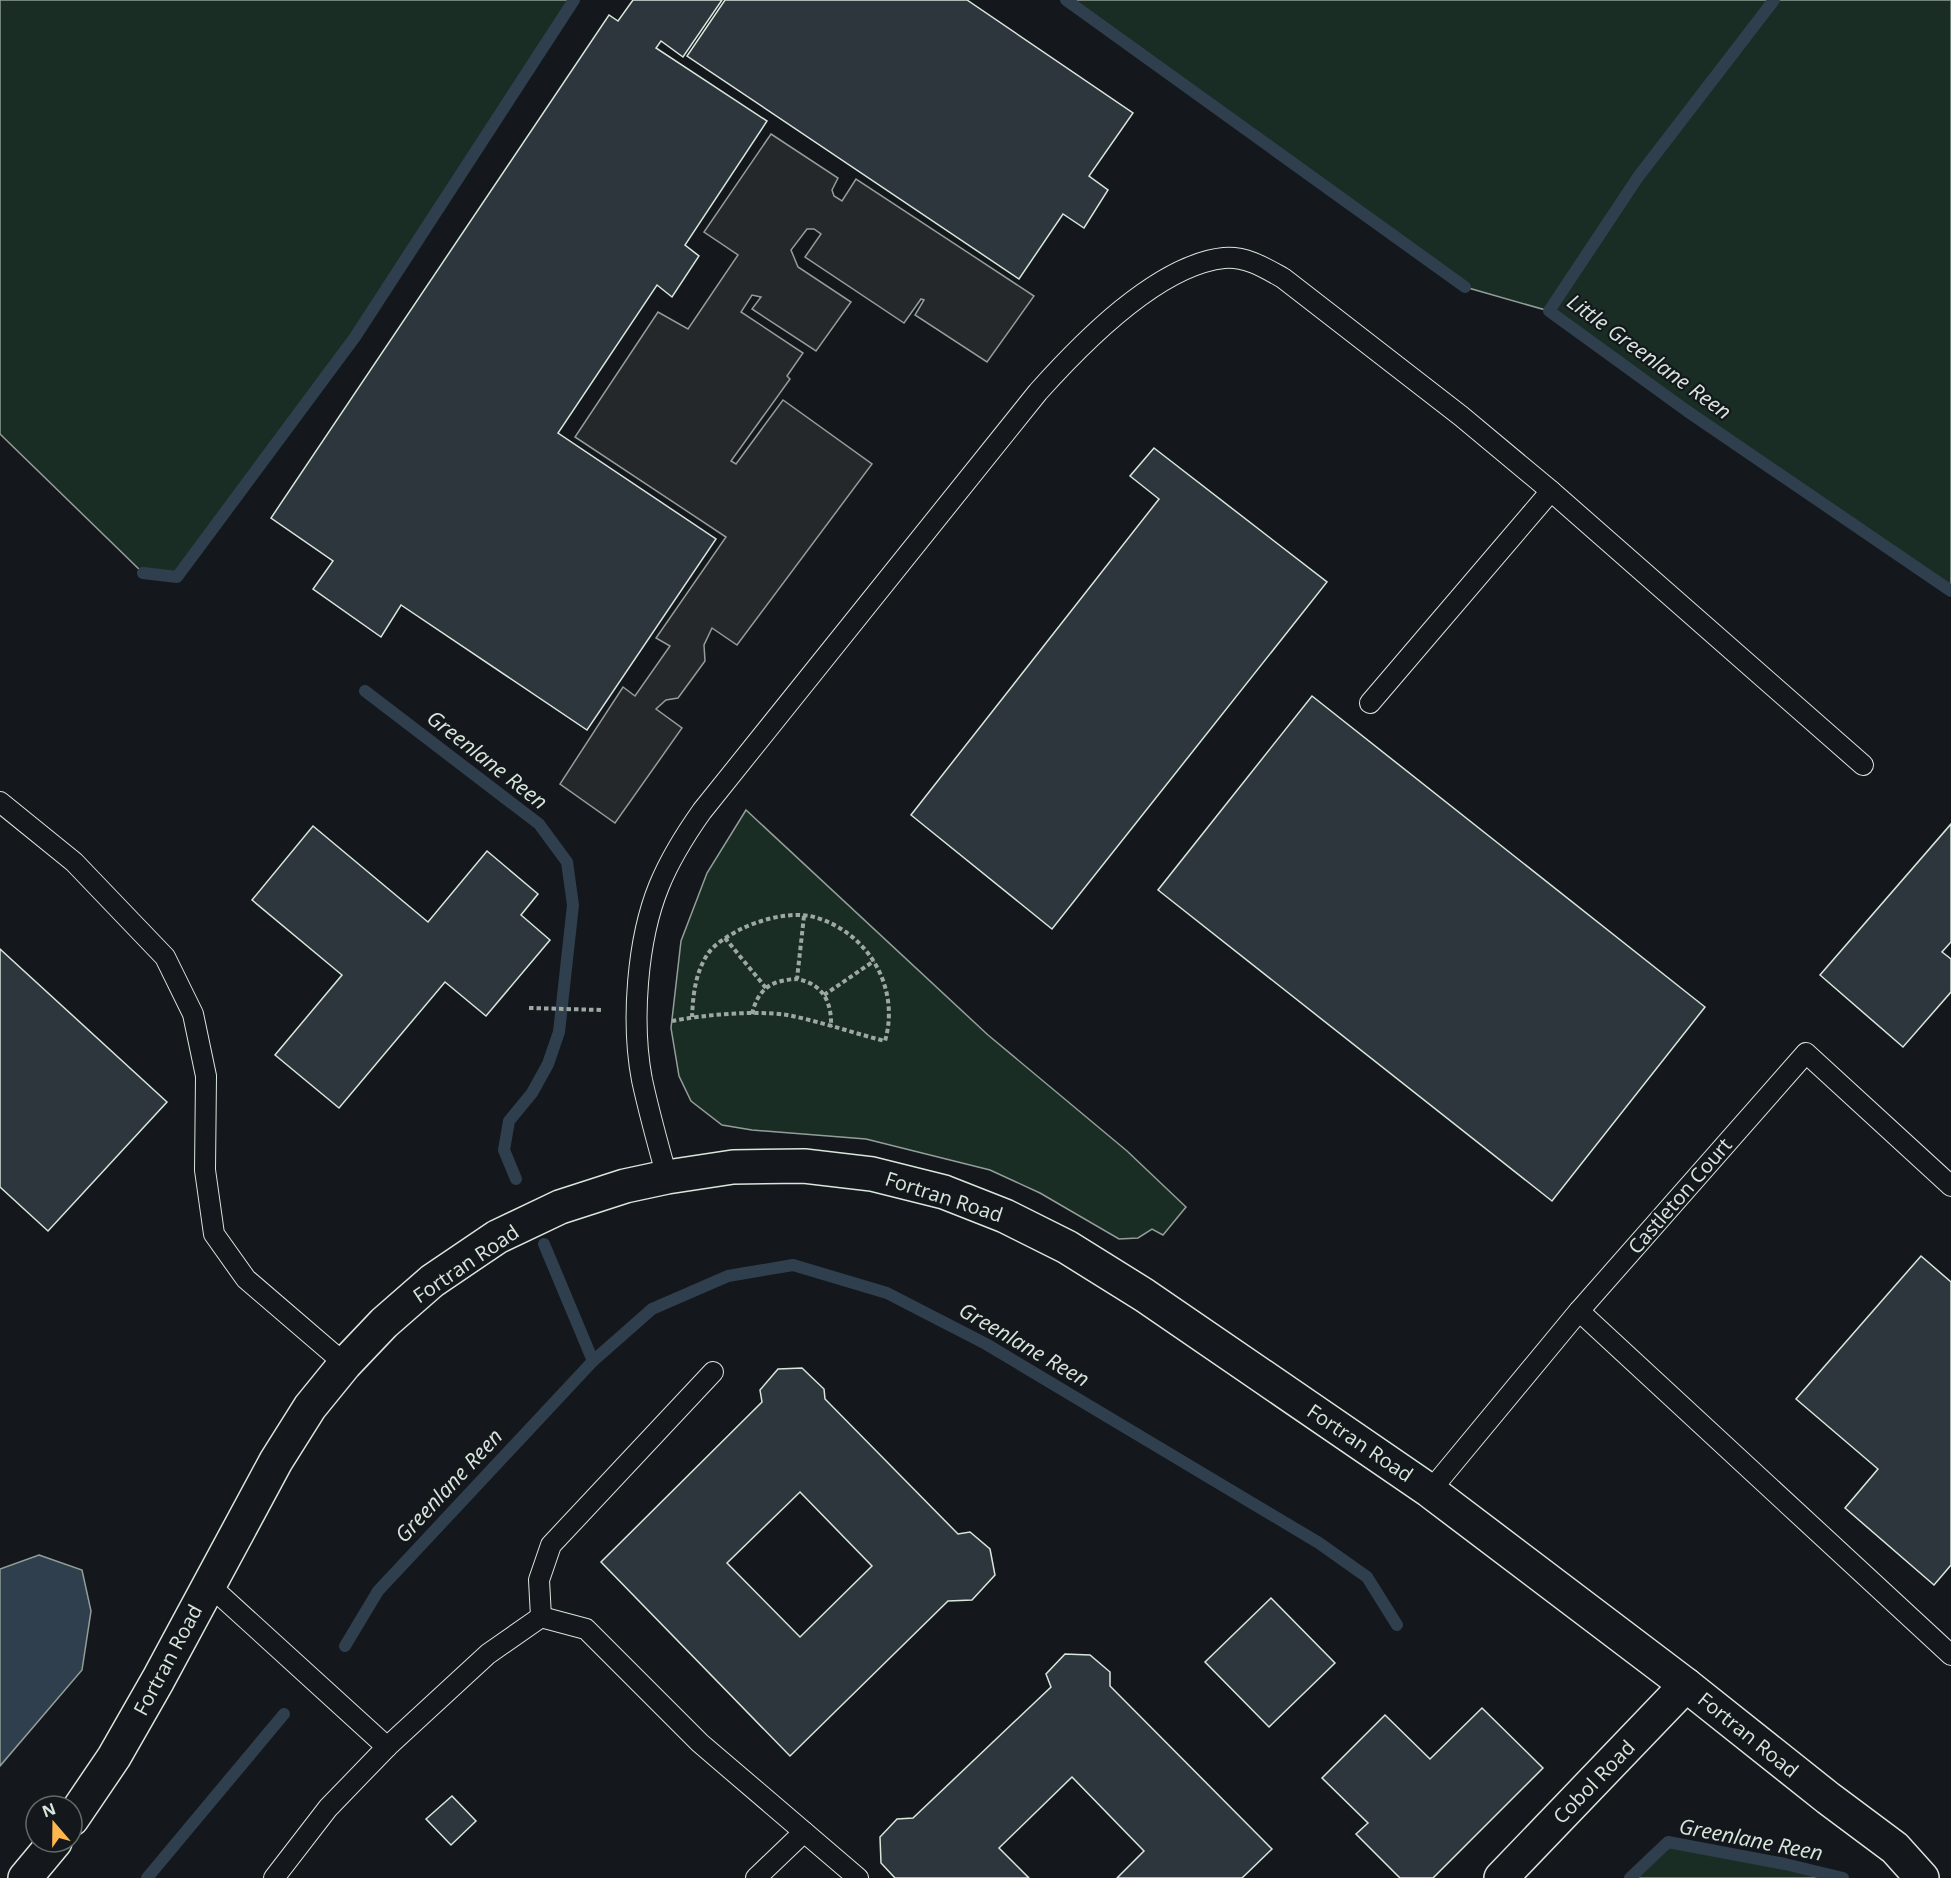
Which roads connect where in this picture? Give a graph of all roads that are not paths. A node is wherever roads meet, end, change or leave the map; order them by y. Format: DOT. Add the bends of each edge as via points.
graph roads {
  1 [pos="1551,491"];
  2 [pos="1370,703"];
  3 [pos="1863,765"];
  4 [pos="0,802"];
  5 [pos="666,1177"];
  6 [pos="1951,1186"];
  7 [pos="1579,1311"];
  8 [pos="345,1364"];
  9 [pos="713,1372"];
  10 [pos="1430,1491"];
  11 [pos="208,1584"];
  12 [pos="541,1617"];
  13 [pos="1951,1655"];
  14 [pos="1686,1685"];
  15 [pos="387,1747"];
  16 [pos="84,1801"];
  17 [pos="804,1832"];
  18 [pos="45,1854"];
  19 [pos="25,1878"];
  20 [pos="274,1878"];
  21 [pos="756,1878"];
  22 [pos="858,1878"];
  23 [pos="1502,1878"];
  24 [pos="1922,1878"];
  1 -- 2 [label="lane"];
  1 -- 3 [label="lane"];
  1 -- 5 [label="lane" via="1461,416 1283,278 1257,263 1226,258 1192,265 1124,309 1064,363 1000,437 678,845 658,888 644,938 636,1001 642,1078"];
  4 -- 8 [label="lane" via="74,862 165,957 193,1014 206,1076 205,1170 214,1234 246,1279"];
  5 -- 8 [label="street, Fortran Road" via="560,1207 497,1237 432,1281"];
  5 -- 10 [label="street, Fortran Road" via="733,1167 804,1166 849,1171 944,1192 1005,1215 1067,1247 1144,1295"];
  6 -- 7 [label="lane, Castleton Court" via="1806,1053"];
  7 -- 10 [label="lane, Castleton Court"];
  7 -- 13 [label="lane"];
  8 -- 11 [label="street, Fortran Road" via="310,1407"];
  9 -- 12 [label="lane" via="551,1545 539,1580"];
  10 -- 14 [label="street, Fortran Road"];
  11 -- 15 [label="lane"];
  11 -- 16 [label="street, Fortran Road" via="158,1680"];
  12 -- 15 [label="lane" via="488,1654"];
  12 -- 17 [label="lane" via="586,1629 700,1743"];
  14 -- 23 [label="street, Cobol Road"];
  14 -- 24 [label="street, Fortran Road" via="1895,1848"];
  15 -- 20 [label="lane" via="328,1808"];
  17 -- 21 [label="lane"];
  17 -- 22 [label="lane"];
  18 -- 19 [label="street"];
}
